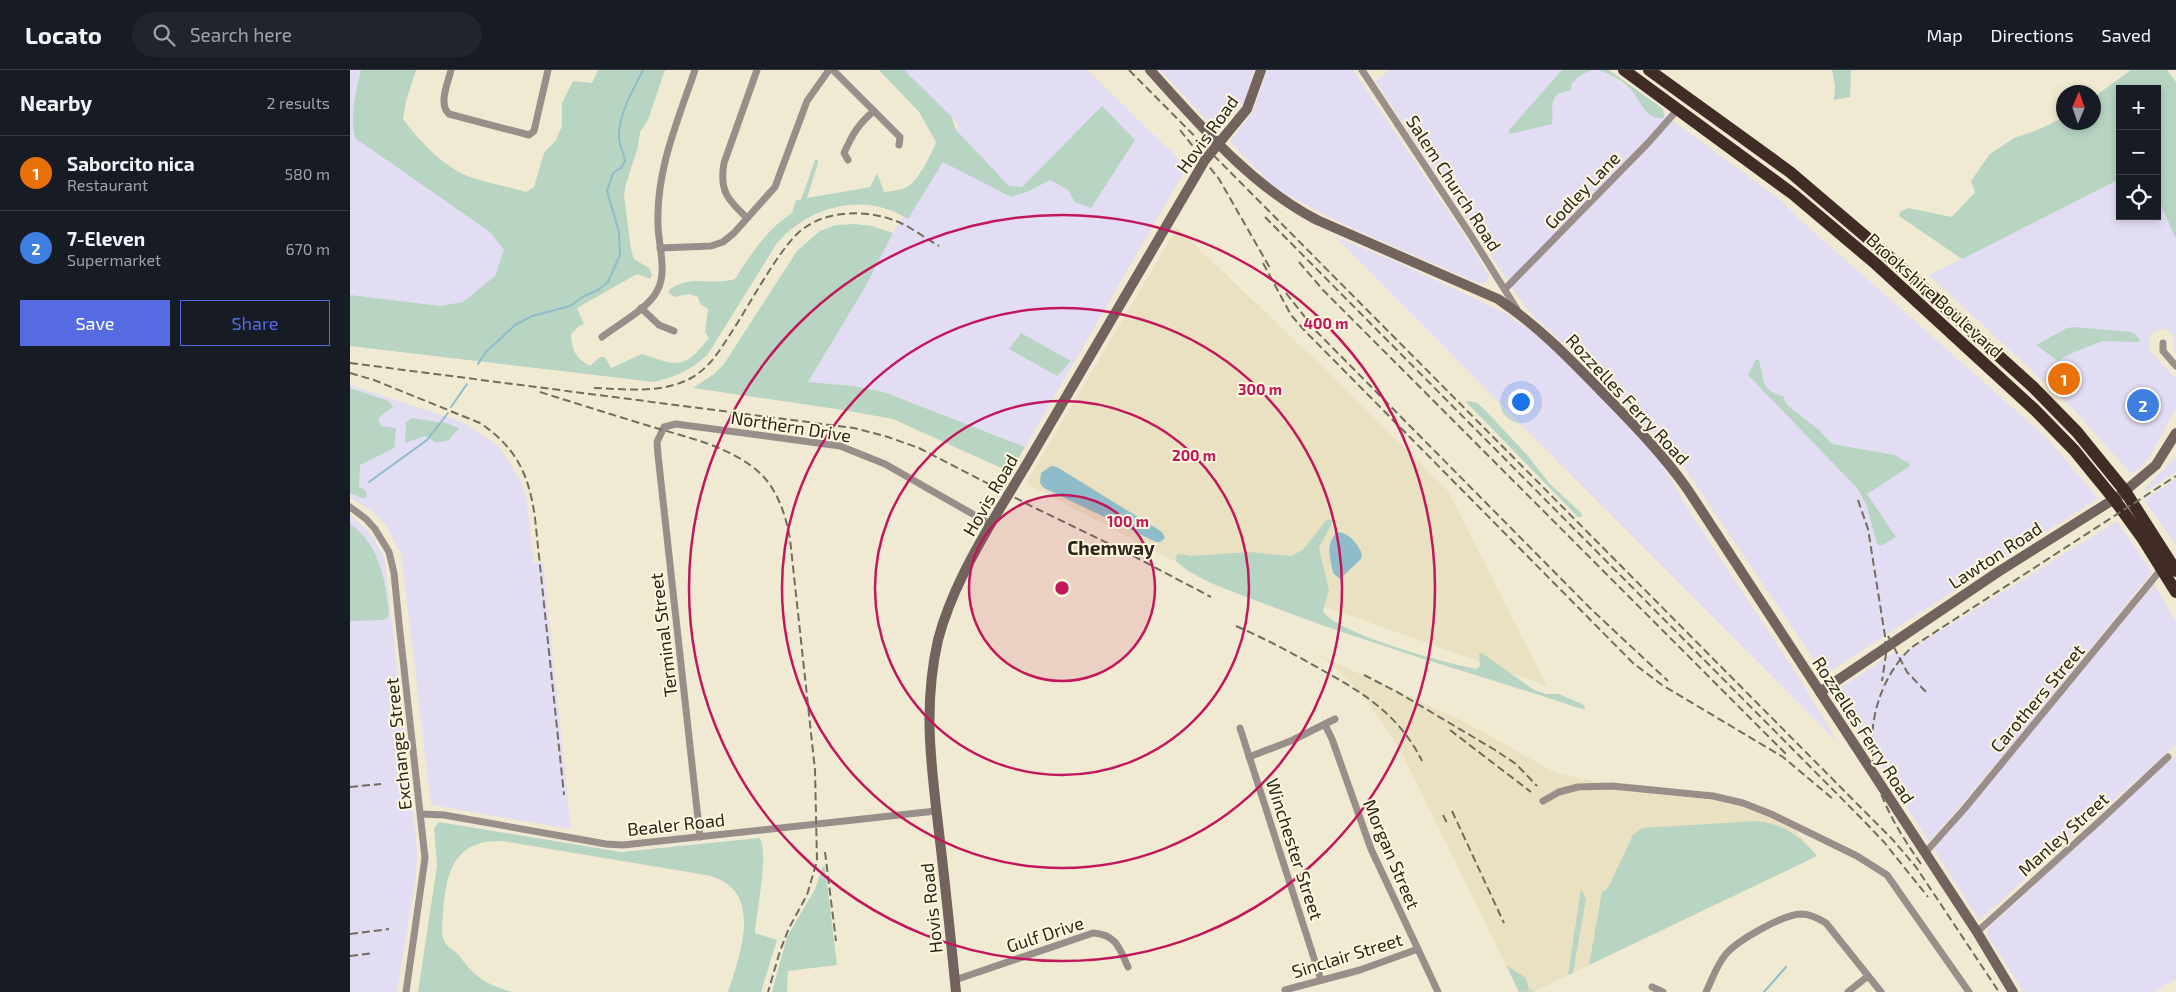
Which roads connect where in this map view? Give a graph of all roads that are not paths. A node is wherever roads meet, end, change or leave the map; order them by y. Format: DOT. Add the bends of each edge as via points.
graph roads {
  1 [pos="451,70"];
  2 [pos="548,70"];
  3 [pos="695,70"];
  4 [pos="756,70"];
  5 [pos="831,70"];
  6 [pos="1150,70"];
  7 [pos="1261,70"];
  8 [pos="1362,70"];
  9 [pos="1624,70"];
  10 [pos="1649,70"];
  11 [pos="1678,109"];
  12 [pos="874,111"];
  13 [pos="1219,142"];
  14 [pos="899,145"];
  15 [pos="848,160"];
  16 [pos="1790,172"];
  17 [pos="1780,184"];
  18 [pos="747,218"];
  19 [pos="660,248"];
  20 [pos="1505,289"];
  21 [pos="641,308"];
  22 [pos="1520,313"];
  23 [pos="674,330"];
  24 [pos="602,337"];
  25 [pos="2163,343"];
  26 [pos="2176,366"];
  27 [pos="662,430"];
  28 [pos="2176,433"];
  29 [pos="2125,491"];
  30 [pos="2114,499"];
  31 [pos="350,507"];
  32 [pos="990,524"];
  33 [pos="2165,563"];
  34 [pos="2176,571"];
  35 [pos="2176,592"];
  36 [pos="1820,692"];
  37 [pos="1335,719"];
  38 [pos="1325,725"];
  39 [pos="1240,728"];
  40 [pos="1249,757"];
  41 [pos="2168,757"];
  42 [pos="1545,800"];
  43 [pos="936,811"];
  44 [pos="421,814"];
  45 [pos="700,838"];
  46 [pos="1925,853"];
  47 [pos="1977,932"];
  48 [pos="1418,949"];
  49 [pos="1128,967"];
  50 [pos="1868,976"];
  51 [pos="955,980"];
  52 [pos="1321,980"];
  53 [pos="1652,987"];
  54 [pos="1285,990"];
  55 [pos="406,992"];
  56 [pos="956,992"];
  57 [pos="1438,992"];
  58 [pos="1663,992"];
  59 [pos="1706,992"];
  60 [pos="1848,992"];
  61 [pos="1881,992"];
  62 [pos="1969,992"];
  63 [pos="2013,992"];
  1 -- 2 [label="street" via="444,102 445,109 452,116 531,135"];
  3 -- 19 [label="street" via="668,148 660,183"];
  4 -- 18 [label="street" via="722,174 730,202"];
  5 -- 12 [label="street"];
  5 -- 18 [label="street" via="807,101 775,187"];
  6 -- 13 [label="street, Rozzelles Ferry Road"];
  7 -- 13 [label="street, Hovis Road" via="1247,109"];
  8 -- 20 [label="street, Salem Church Road"];
  9 -- 11 [label="highway, Brookshire Boulevard"];
  10 -- 16 [label="highway, Brookshire Boulevard"];
  11 -- 17 [label="highway, Brookshire Boulevard"];
  11 -- 20 [label="street, Godley Lane"];
  12 -- 14 [label="street" via="900,137"];
  12 -- 15 [label="street" via="852,136 844,153"];
  13 -- 22 [label="street, Rozzelles Ferry Road" via="1258,181 1298,210 1498,299"];
  13 -- 32 [label="street, Hovis Road, bridge" via="1204,160"];
  16 -- 17 [label="highway"];
  16 -- 29 [label="highway, Brookshire Boulevard" via="2033,387 2077,432"];
  17 -- 30 [label="highway, Brookshire Boulevard" via="1876,264 2040,415"];
  18 -- 19 [label="street" via="723,242 711,246"];
  19 -- 21 [label="street" via="660,287"];
  20 -- 22 [label="street, Salem Church Road"];
  21 -- 23 [label="street" via="659,325"];
  21 -- 24 [label="street"];
  22 -- 36 [label="street, Rozzelles Ferry Road" via="1562,350 1667,461"];
  25 -- 26 [label="street" via="2163,351"];
  27 -- 32 [label="street, Northern Drive" via="676,424 840,446 885,464"];
  27 -- 45 [label="street, Terminal Street" via="657,442 658,455"];
  28 -- 29 [label="street, Lawton Road" via="2156,465"];
  29 -- 30 [label="street, Lawton Road"];
  29 -- 33 [label="highway, Brookshire Boulevard"];
  30 -- 33 [label="highway, Brookshire Boulevard"];
  30 -- 36 [label="street, Lawton Road"];
  31 -- 44 [label="street, Exchange Street" via="375,529 392,563"];
  32 -- 43 [label="street, Hovis Road" via="951,603 933,665 928,740"];
  33 -- 34 [label="highway, Brookshire Boulevard"];
  33 -- 35 [label="highway, Brookshire Boulevard"];
  33 -- 46 [label="street, Carothers Street"];
  36 -- 46 [label="street, Rozzelles Ferry Road"];
  37 -- 38 [label="street"];
  38 -- 40 [label="street"];
  38 -- 48 [label="street, Morgan Street" via="1371,849"];
  39 -- 40 [label="street, Winchester Street"];
  40 -- 52 [label="street, Winchester Street"];
  41 -- 47 [label="street, Manley Street"];
  42 -- 62 [label="street" via="1578,787 1612,786 1713,796 1771,814 1865,860 1887,875"];
  43 -- 45 [label="street, Bealer Road"];
  43 -- 51 [label="street, Hovis Road"];
  44 -- 45 [label="street, Bealer Road" via="444,815 615,845"];
  44 -- 55 [label="street, Exchange Street" via="424,873"];
  46 -- 47 [label="street, Rozzelles Ferry Road"];
  47 -- 63 [label="street, Rozzelles Ferry Road"];
  48 -- 52 [label="street, Sinclair Street" via="1367,968"];
  48 -- 57 [label="street, Morgan Street"];
  49 -- 51 [label="street, Gulf Drive" via="1115,941 1107,935 1094,933"];
  50 -- 59 [label="street" via="1826,923 1811,915 1797,914 1746,937 1732,947 1722,959"];
  50 -- 60 [label="street"];
  50 -- 61 [label="street"];
  51 -- 56 [label="street, Hovis Road"];
  52 -- 54 [label="street, Sinclair Street"];
  53 -- 58 [label="street"];
}
